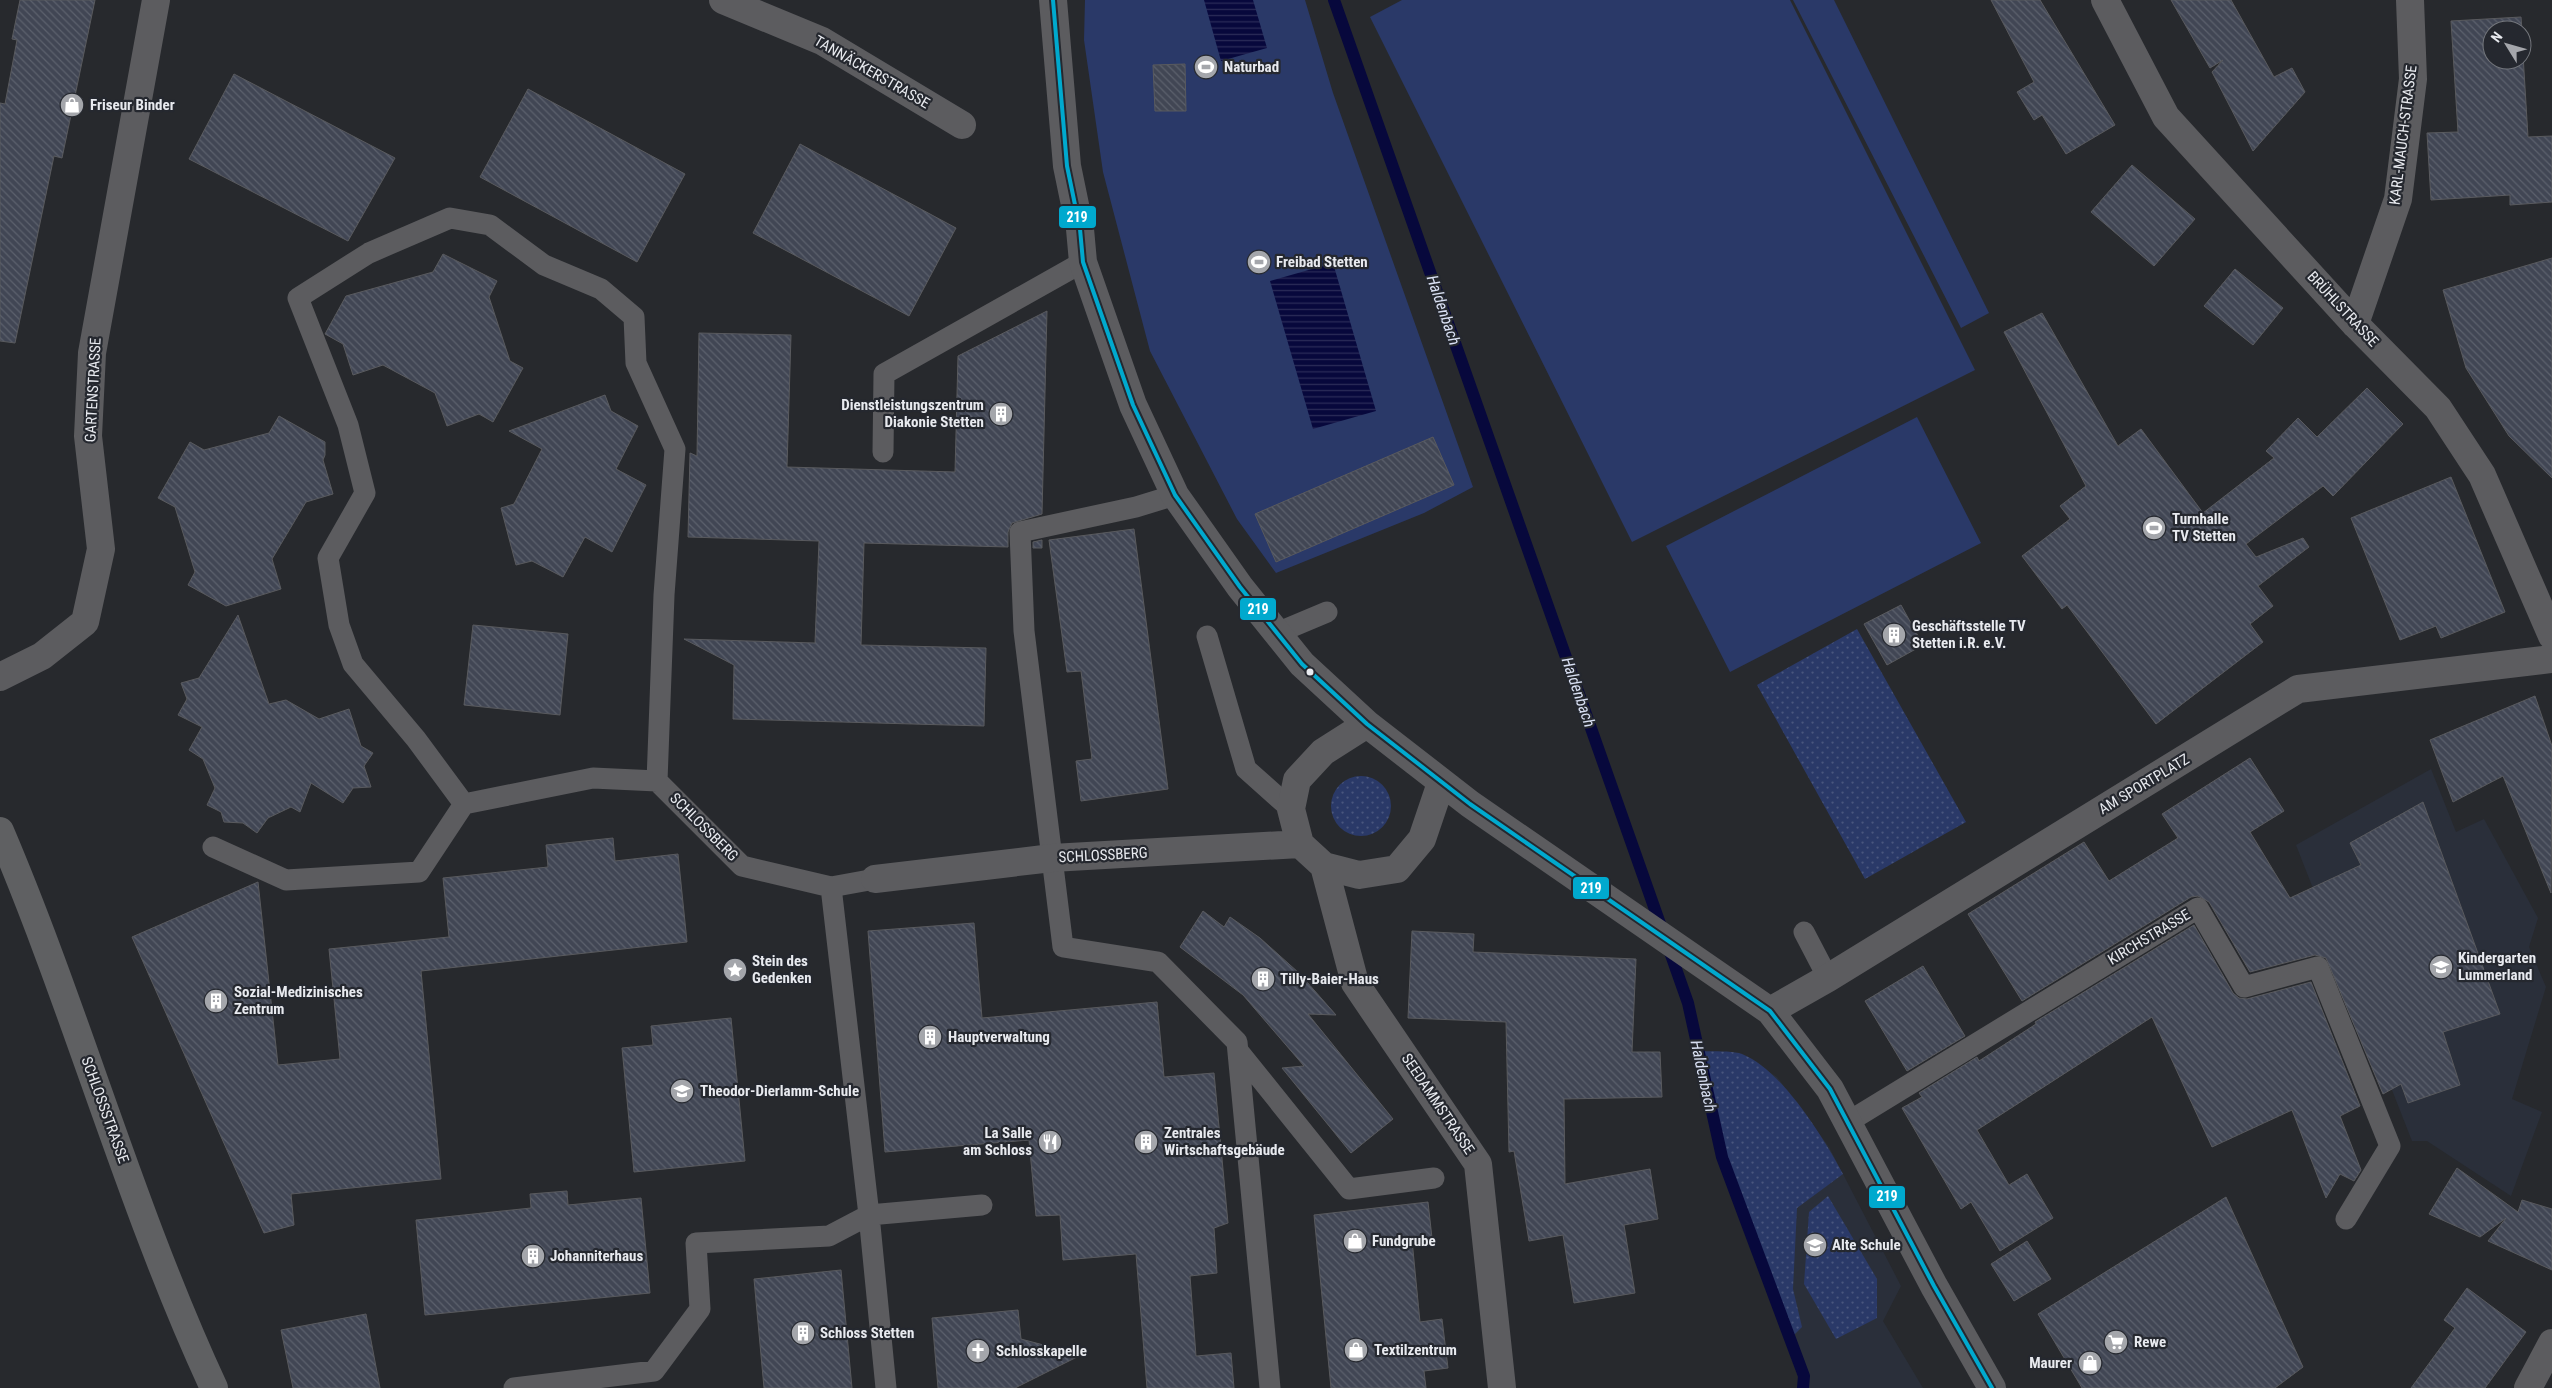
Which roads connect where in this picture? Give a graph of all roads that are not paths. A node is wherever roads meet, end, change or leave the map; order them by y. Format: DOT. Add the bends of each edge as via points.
graph roads {
  1 [pos="156,0"];
  2 [pos="723,0"];
  3 [pos="1053,0"];
  4 [pos="2105,0"];
  5 [pos="2410,0"];
  6 [pos="962,125"];
  7 [pos="1084,262"];
  8 [pos="2355,324"];
  9 [pos="883,452"];
  10 [pos="1175,494"];
  11 [pos="1327,612"];
  12 [pos="1277,633"];
  13 [pos="1207,636"];
  14 [pos="2552,636"];
  15 [pos="2552,659"];
  16 [pos="0,677"];
  17 [pos="1367,724"];
  18 [pos="657,781"];
  19 [pos="1441,783"];
  20 [pos="464,804"];
  21 [pos="1291,809"];
  22 [pos="0,831"];
  23 [pos="1300,844"];
  24 [pos="213,848"];
  25 [pos="1052,858"];
  26 [pos="1324,866"];
  27 [pos="875,879"];
  28 [pos="831,887"];
  29 [pos="1804,932"];
  30 [pos="1828,978"];
  31 [pos="1770,1011"];
  32 [pos="1239,1052"];
  33 [pos="1848,1122"];
  34 [pos="1434,1178"];
  35 [pos="982,1206"];
  36 [pos="869,1215"];
  37 [pos="2346,1219"];
  38 [pos="2552,1344"];
  39 [pos="214,1388"];
  40 [pos="514,1388"];
  41 [pos="886,1388"];
  42 [pos="1270,1388"];
  43 [pos="1502,1388"];
  44 [pos="1992,1388"];
  45 [pos="2528,1388"];
  1 -- 16 [label="street, GARTENSTRASSE" via="92,353 88,436 101,549 85,622 42,656"];
  2 -- 6 [label="street, TANNÄCKERSTRASSE" via="822,41"];
  3 -- 7 [label="street" via="1067,166"];
  4 -- 8 [label="street, BRÜHLSTRASSE" via="2166,117"];
  5 -- 8 [label="street, KARL-MAUCH-STRASSE" via="2412,79 2398,199"];
  7 -- 9 [label="lane" via="884,374"];
  7 -- 10 [label="street" via="1133,405"];
  8 -- 14 [label="street, BRÜHLSTRASSE" via="2438,408 2482,475"];
  10 -- 12 [label="street" via="1240,587"];
  10 -- 25 [label="lane" via="1136,507 1020,532 1024,631"];
  11 -- 12 [label="lane"];
  12 -- 17 [label="street" via="1316,677"];
  13 -- 21 [label="lane" via="1246,769"];
  15 -- 30 [label="street, AM SPORTPLATZ" via="2298,689"];
  17 -- 19 [label="street"];
  17 -- 21 [label="street" via="1323,752 1297,780"];
  18 -- 20 [label="lane, SCHLOSSBERG" via="592,778"];
  18 -- 20 [label="lane" via="664,595 675,449 636,363 634,317 602,289 544,265 490,225 450,218 368,253 298,298 348,425 365,493 328,558 339,625 352,664 416,739"];
  18 -- 28 [label="lane, SCHLOSSBERG" via="742,866"];
  19 -- 26 [label="street" via="1422,839 1397,869 1359,875"];
  19 -- 31 [label="street"];
  20 -- 24 [label="lane" via="419,872 286,880"];
  21 -- 23 [label="street"];
  22 -- 39 [label="main road, SCHLOSSSTRASSE" via="33,912 174,1296"];
  23 -- 25 [label="street, SCHLOSSBERG"];
  23 -- 26 [label="street"];
  25 -- 27 [label="street, SCHLOSSBERG"];
  25 -- 32 [label="lane" via="1063,946 1158,962 1238,1042"];
  26 -- 43 [label="street, SEEDAMMSTRASSE" via="1355,983 1478,1164"];
  27 -- 28 [label="lane, SCHLOSSBERG"];
  28 -- 36 [label="lane"];
  29 -- 30 [label="lane"];
  30 -- 31 [label="street, AM SPORTPLATZ"];
  31 -- 33 [label="street" via="1830,1089"];
  32 -- 34 [label="lane" via="1349,1189"];
  32 -- 42 [label="lane"];
  33 -- 37 [label="lane, KIRCHSTRASSE" via="2198,908 2244,987 2318,967 2390,1146"];
  33 -- 44 [label="street"];
  35 -- 36 [label="lane"];
  36 -- 40 [label="lane" via="828,1236 696,1243 700,1309 654,1371"];
  36 -- 41 [label="lane"];
  38 -- 45 [label="street"];
}
